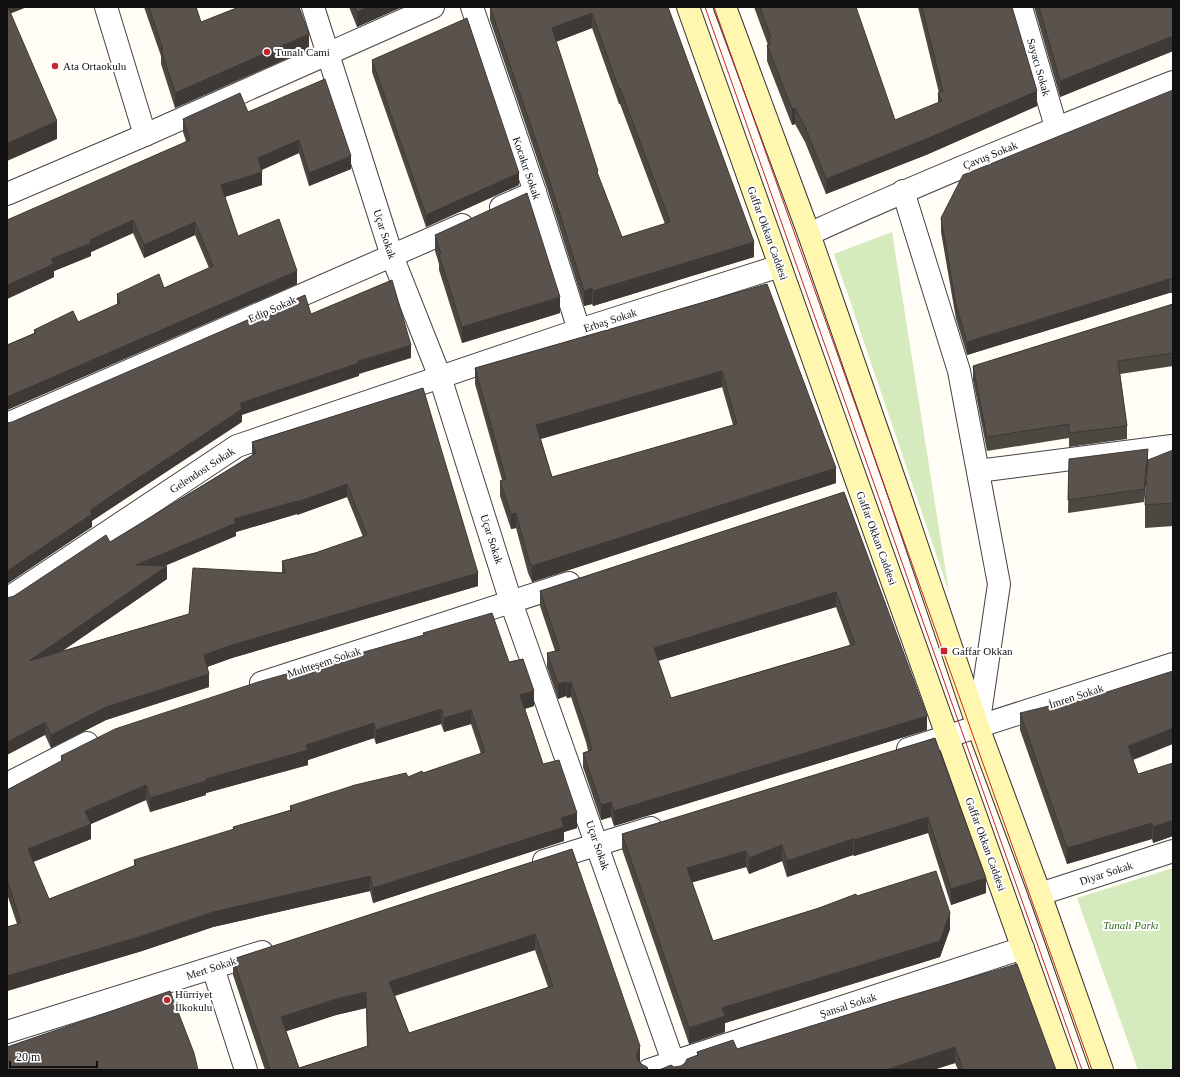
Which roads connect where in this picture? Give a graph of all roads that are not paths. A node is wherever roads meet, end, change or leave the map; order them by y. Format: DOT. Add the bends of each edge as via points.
graph roads {
  1 [pos="106,7"];
  2 [pos="313,7"];
  3 [pos="433,7"];
  4 [pos="472,7"];
  5 [pos="688,7"];
  6 [pos="725,7"];
  7 [pos="1022,7"];
  8 [pos="328,54"];
  9 [pos="1173,82"];
  10 [pos="1056,127"];
  11 [pos="145,135"];
  12 [pos="903,191"];
  13 [pos="535,192"];
  14 [pos="7,194"];
  15 [pos="809,234"];
  16 [pos="392,256"];
  17 [pos="780,266"];
  18 [pos="579,330"];
  19 [pos="440,377"];
  20 [pos="7,424"];
  21 [pos="1172,446"];
  22 [pos="978,471"];
  23 [pos="587,577"];
  24 [pos="7,599"];
  25 [pos="511,602"];
  26 [pos="1173,664"];
  27 [pos="246,687"];
  28 [pos="978,727"];
  29 [pos="103,735"];
  30 [pos="948,737"];
  31 [pos="887,756"];
  32 [pos="7,784"];
  33 [pos="666,823"];
  34 [pos="597,844"];
  35 [pos="1173,851"];
  36 [pos="522,868"];
  37 [pos="1040,894"];
  38 [pos="281,946"];
  39 [pos="1023,948"];
  40 [pos="213,968"];
  41 [pos="7,1032"];
  42 [pos="675,1066"];
  43 [pos="246,1070"];
  44 [pos="649,1070"];
  45 [pos="1066,1070"];
  46 [pos="1102,1070"];
  1 -- 11 [label="street"];
  2 -- 8 [label="street, Uçar Sokak"];
  3 -- 8 [label="street"];
  4 -- 13 [label="street, Kocakır Sokak"];
  5 -- 17 [label="main road, Gaffar Okkan Caddesi"];
  6 -- 15 [label="main road"];
  7 -- 10 [label="street, Sayacı Sokak"];
  8 -- 11 [label="street"];
  8 -- 16 [label="street, Uçar Sokak"];
  9 -- 10 [label="street, Çavuş Sokak"];
  10 -- 12 [label="street, Çavuş Sokak"];
  11 -- 14 [label="street"];
  12 -- 15 [label="street, Çavuş Sokak"];
  12 -- 22 [label="street" via="967,368"];
  13 -- 16 [label="street, Edip Sokak"];
  13 -- 18 [label="street, Kocakır Sokak"];
  15 -- 28 [label="main road"];
  16 -- 19 [label="street, Uçar Sokak"];
  16 -- 20 [label="street, Edip Sokak"];
  17 -- 18 [label="street, Erbaş Sokak"];
  17 -- 30 [label="main road, Gaffar Okkan Caddesi" via="852,491"];
  18 -- 19 [label="street, Erbaş Sokak"];
  19 -- 24 [label="street, Gelendost Sokak" via="237,446"];
  19 -- 25 [label="street, Uçar Sokak"];
  21 -- 22 [label="street"];
  22 -- 28 [label="street" via="999,584"];
  23 -- 25 [label="street, Muhteşem Sokak"];
  25 -- 27 [label="street, Muhteşem Sokak"];
  25 -- 34 [label="street, Uçar Sokak"];
  26 -- 28 [label="street, İmren Sokak"];
  28 -- 30 [label="street, İmren Sokak"];
  28 -- 37 [label="main road"];
  29 -- 32 [label="street"];
  30 -- 31 [label="street, İmren Sokak"];
  30 -- 39 [label="main road, Gaffar Okkan Caddesi"];
  33 -- 34 [label="street"];
  34 -- 36 [label="street"];
  34 -- 42 [label="street, Uçar Sokak"];
  35 -- 37 [label="street, Diyar Sokak"];
  37 -- 46 [label="main road"];
  38 -- 40 [label="street, Mert Sokak"];
  39 -- 42 [label="street, Şansal Sokak"];
  39 -- 45 [label="main road, Gaffar Okkan Caddesi"];
  40 -- 41 [label="street, Mert Sokak"];
  40 -- 43 [label="street"];
  42 -- 44 [label="street, Şansal Sokak"];
}
